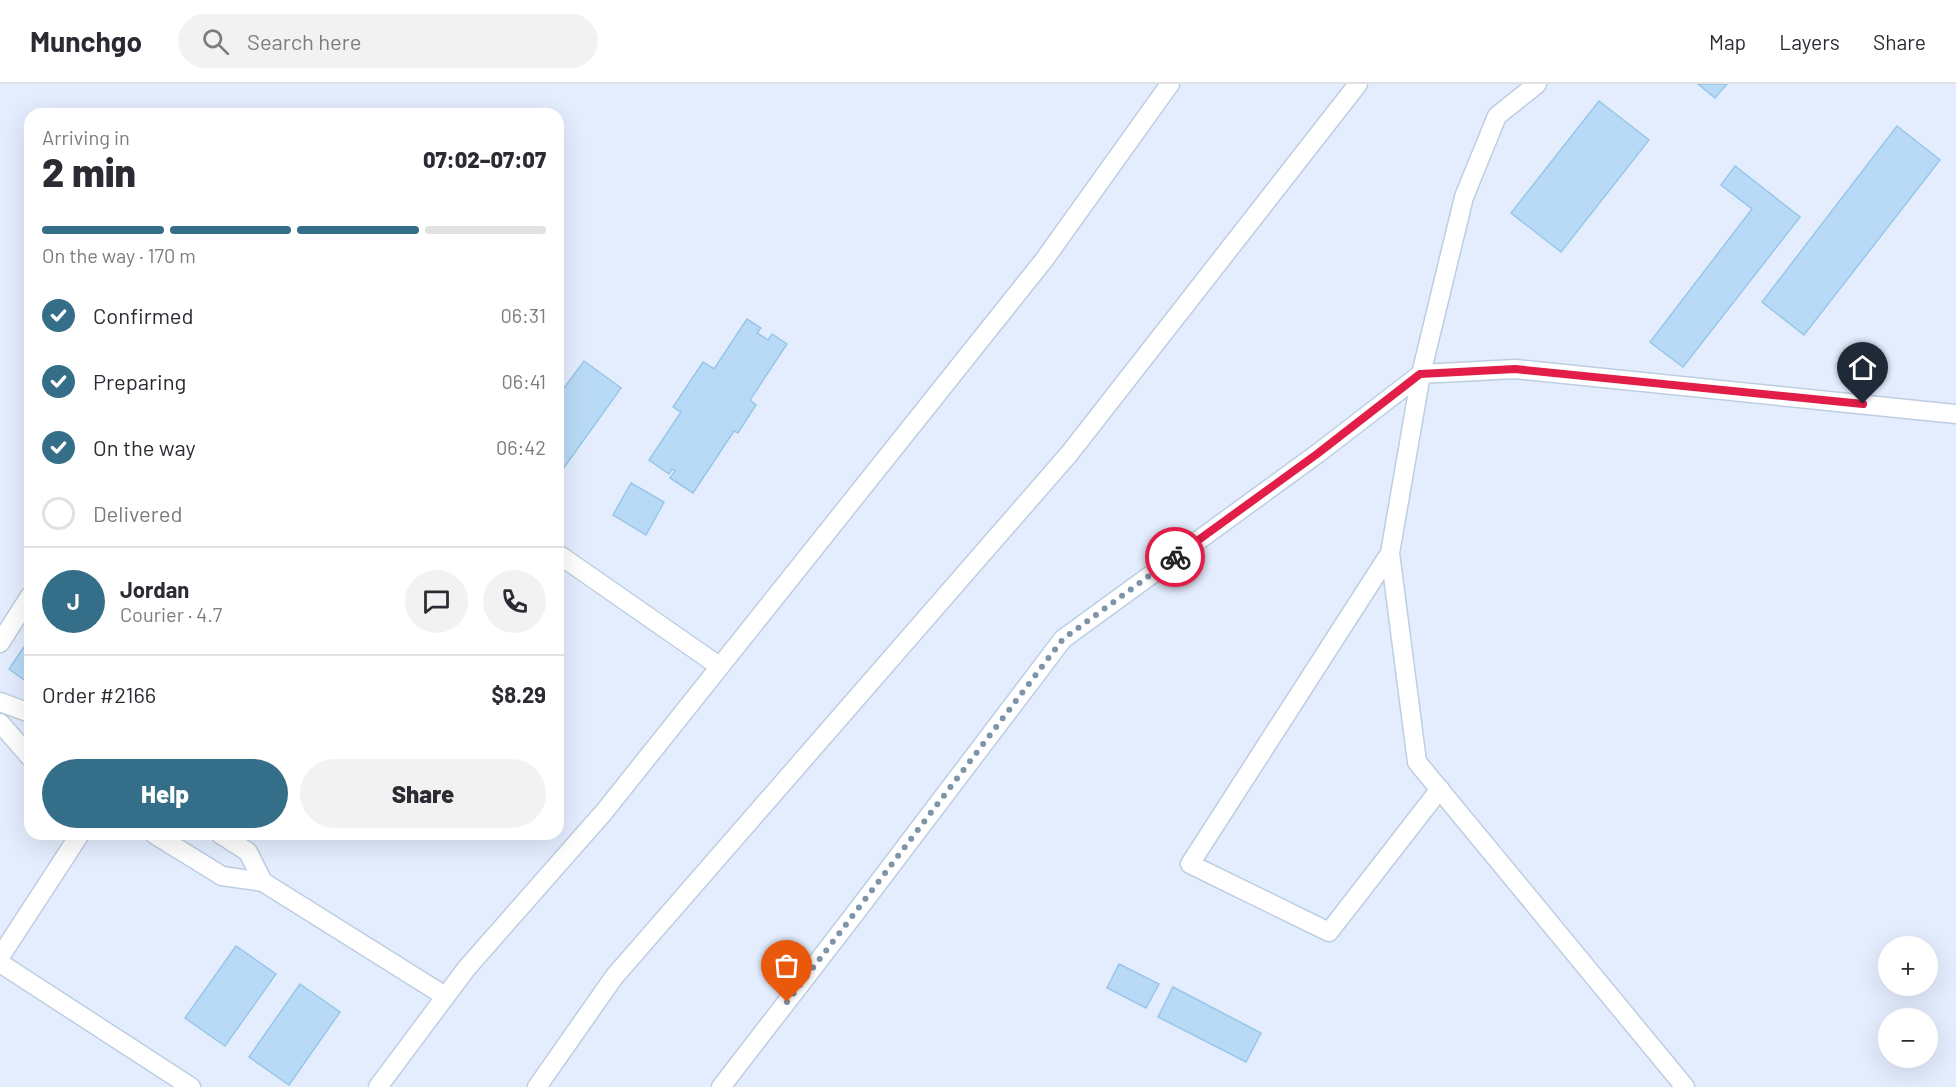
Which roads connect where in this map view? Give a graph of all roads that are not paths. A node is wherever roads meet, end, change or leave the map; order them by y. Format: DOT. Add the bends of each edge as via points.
graph roads {
  1 [pos="1170,84"];
  2 [pos="1358,84"];
  3 [pos="1537,84"];
  4 [pos="1420,374"];
  5 [pos="1956,414"];
  6 [pos="1390,553"];
  7 [pos="564,558"];
  8 [pos="24,605"];
  9 [pos="0,643"];
  10 [pos="719,666"];
  11 [pos="0,702"];
  12 [pos="24,711"];
  13 [pos="0,723"];
  14 [pos="24,750"];
  15 [pos="1440,789"];
  16 [pos="76,840"];
  17 [pos="164,840"];
  18 [pos="229,840"];
  19 [pos="263,882"];
  20 [pos="0,957"];
  21 [pos="0,963"];
  22 [pos="445,996"];
  23 [pos="191,1087"];
  24 [pos="378,1087"];
  25 [pos="537,1087"];
  26 [pos="721,1087"];
  27 [pos="1685,1087"];
  1 -- 10 [label="lane" via="1044,260"];
  2 -- 25 [label="lane" via="1069,454 615,977"];
  3 -- 4 [label="lane" via="1497,116 1464,197"];
  4 -- 5 [label="lane" via="1515,369"];
  4 -- 6 [label="lane"];
  4 -- 26 [label="lane" via="1063,639"];
  6 -- 15 [label="lane" via="1418,762"];
  6 -- 15 [label="lane" via="1190,864 1329,932"];
  7 -- 10 [label="lane"];
  8 -- 9 [label="lane"];
  10 -- 22 [label="lane" via="604,812"];
  11 -- 12 [label="lane"];
  13 -- 14 [label="lane"];
  15 -- 27 [label="lane"];
  16 -- 20 [label="lane"];
  17 -- 19 [label="lane" via="222,876"];
  18 -- 19 [label="lane" via="248,852"];
  19 -- 22 [label="lane"];
  21 -- 23 [label="lane"];
  22 -- 24 [label="lane"];
}
